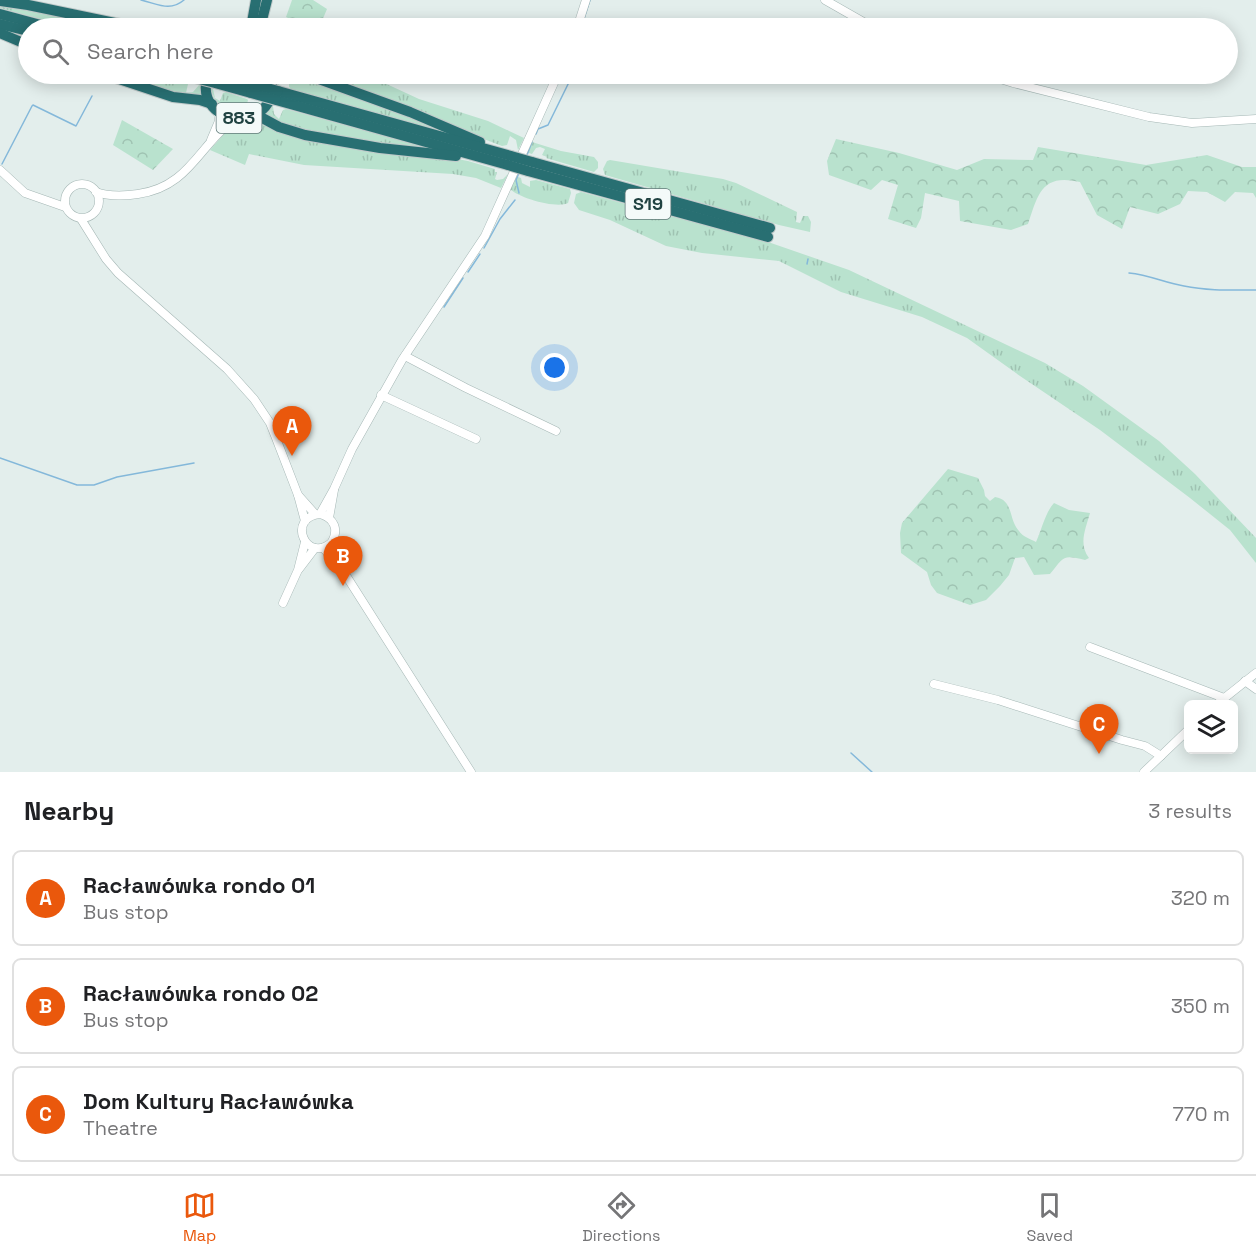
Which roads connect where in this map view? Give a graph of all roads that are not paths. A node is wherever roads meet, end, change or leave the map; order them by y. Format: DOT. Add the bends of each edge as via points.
graph roads {
  1 [pos="256,0"];
  2 [pos="267,0"];
  3 [pos="586,0"];
  4 [pos="825,0"];
  5 [pos="0,1"];
  6 [pos="0,14"];
  7 [pos="91,18"];
  8 [pos="253,18"];
  9 [pos="262,18"];
  10 [pos="580,18"];
  11 [pos="856,18"];
  12 [pos="18,19"];
  13 [pos="0,24"];
  14 [pos="18,29"];
  15 [pos="0,33"];
  16 [pos="18,41"];
  17 [pos="134,84"];
  18 [pos="209,84"];
  19 [pos="237,84"];
  20 [pos="272,84"];
  21 [pos="332,84"];
  22 [pos="553,84"];
  23 [pos="1017,84"];
  24 [pos="277,96"];
  25 [pos="215,108"];
  26 [pos="255,114"];
  27 [pos="236,118"];
  28 [pos="1256,119"];
  29 [pos="211,142"];
  30 [pos="485,159"];
  31 [pos="509,160"];
  32 [pos="0,170"];
  33 [pos="96,192"];
  34 [pos="65,195"];
  35 [pos="119,196"];
  36 [pos="50,202"];
  37 [pos="99,205"];
  38 [pos="65,207"];
  39 [pos="91,216"];
  40 [pos="81,219"];
  41 [pos="769,232"];
  42 [pos="95,240"];
  43 [pos="405,356"];
  44 [pos="381,395"];
  45 [pos="556,431"];
  46 [pos="476,439"];
  47 [pos="334,489"];
  48 [pos="298,495"];
  49 [pos="317,514"];
  50 [pos="329,518"];
  51 [pos="305,521"];
  52 [pos="305,542"];
  53 [pos="332,542"];
  54 [pos="319,548"];
  55 [pos="340,566"];
  56 [pos="298,570"];
  57 [pos="283,603"];
  58 [pos="1090,647"];
  59 [pos="1256,673"];
  60 [pos="1245,681"];
  61 [pos="934,684"];
  62 [pos="1256,688"];
  63 [pos="1224,698"];
  64 [pos="1184,734"];
  65 [pos="1161,756"];
  66 [pos="471,772"];
  67 [pos="1144,772"];
  1 -- 8 [label="highway"];
  2 -- 9 [label="highway"];
  3 -- 10 [label="street"];
  4 -- 11 [label="street"];
  5 -- 7 [label="highway"];
  6 -- 12 [label="highway"];
  13 -- 14 [label="highway"];
  15 -- 16 [label="highway"];
  17 -- 25 [label="highway" via="173,97 200,100"];
  18 -- 25 [label="highway, 883" via="206,90"];
  19 -- 24 [label="highway, S19, bridge"];
  20 -- 26 [label="highway, 883" via="265,106"];
  21 -- 31 [label="highway" via="423,117"];
  22 -- 43 [label="street" via="477,250"];
  23 -- 28 [label="street" via="1149,117 1192,123"];
  24 -- 30 [label="highway, S19"];
  24 -- 31 [label="highway, S19"];
  25 -- 27 [label="highway, 883"];
  25 -- 29 [label="street" via="219,122"];
  26 -- 27 [label="highway, 883"];
  26 -- 30 [label="highway" via="305,135"];
  27 -- 29 [label="street"];
  29 -- 35 [label="street" via="193,166 171,184 147,193"];
  30 -- 31 [label="highway, S19"];
  31 -- 41 [label="highway, S19, bridge"];
  32 -- 36 [label="street" via="25,193"];
  33 -- 34 [label="street" via="77,184"];
  33 -- 35 [label="street"];
  33 -- 37 [label="street"];
  34 -- 36 [label="street"];
  34 -- 38 [label="street"];
  35 -- 37 [label="street"];
  36 -- 38 [label="street"];
  37 -- 39 [label="street"];
  38 -- 40 [label="street"];
  39 -- 40 [label="street"];
  39 -- 42 [label="street"];
  40 -- 42 [label="street"];
  42 -- 48 [label="street" via="118,273 246,388 270,423"];
  43 -- 44 [label="street"];
  43 -- 45 [label="street"];
  44 -- 46 [label="street"];
  44 -- 47 [label="street"];
  47 -- 49 [label="street"];
  47 -- 50 [label="street"];
  48 -- 49 [label="street"];
  48 -- 51 [label="street"];
  49 -- 50 [label="street"];
  49 -- 51 [label="street"];
  50 -- 53 [label="street" via="335,526"];
  51 -- 52 [label="street"];
  52 -- 54 [label="street"];
  52 -- 56 [label="street"];
  53 -- 54 [label="street"];
  53 -- 55 [label="street"];
  54 -- 55 [label="street"];
  54 -- 56 [label="street"];
  55 -- 66 [label="street"];
  56 -- 57 [label="street"];
  58 -- 63 [label="street"];
  59 -- 60 [label="street"];
  60 -- 62 [label="street"];
  60 -- 63 [label="street"];
  61 -- 65 [label="street" via="1145,746"];
  64 -- 65 [label="street"];
  65 -- 67 [label="street"];
}
